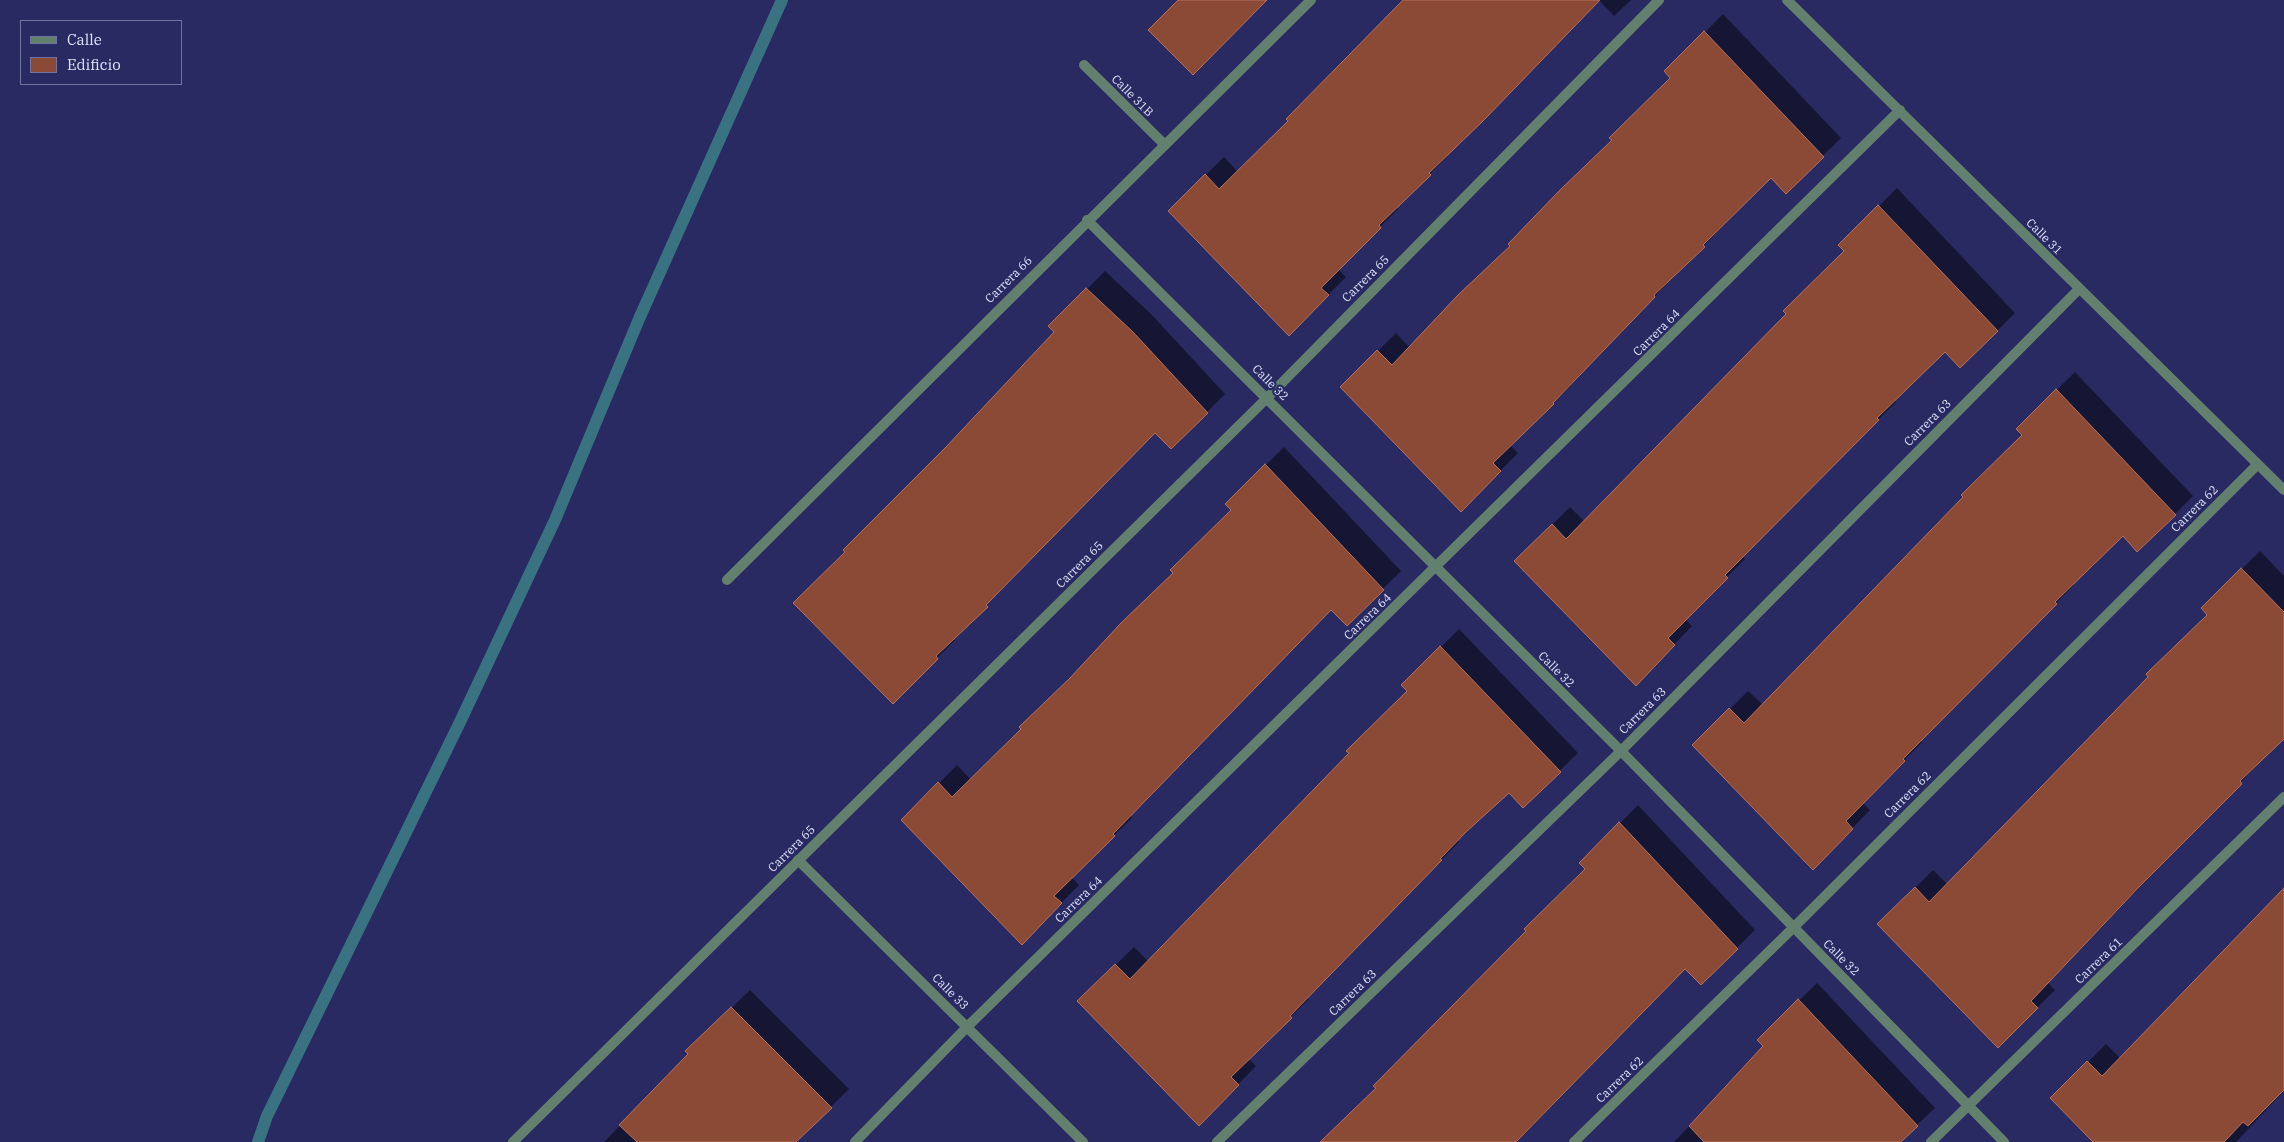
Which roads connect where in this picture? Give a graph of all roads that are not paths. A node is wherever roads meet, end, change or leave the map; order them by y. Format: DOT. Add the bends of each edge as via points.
graph roads {
  1 [pos="1311,0"];
  2 [pos="1659,0"];
  3 [pos="1787,0"];
  4 [pos="1084,65"];
  5 [pos="1900,110"];
  6 [pos="1164,144"];
  7 [pos="1087,220"];
  8 [pos="2079,289"];
  9 [pos="1267,398"];
  10 [pos="2257,465"];
  11 [pos="2284,490"];
  12 [pos="1435,568"];
  13 [pos="726,580"];
  14 [pos="1620,751"];
  15 [pos="2284,797"];
  16 [pos="798,860"];
  17 [pos="1793,928"];
  18 [pos="967,1028"];
  19 [pos="1969,1105"];
  20 [pos="513,1142"];
  21 [pos="855,1142"];
  22 [pos="1083,1142"];
  23 [pos="1217,1142"];
  24 [pos="1574,1142"];
  25 [pos="1931,1142"];
  26 [pos="2004,1142"];
  1 -- 6 [label="street, Carrera 66"];
  2 -- 9 [label="street, Carrera 65"];
  3 -- 5 [label="street, Calle 31"];
  4 -- 6 [label="street, Calle 31B"];
  5 -- 8 [label="street, Calle 31"];
  5 -- 12 [label="street, Carrera 64"];
  6 -- 7 [label="street, Carrera 66"];
  7 -- 9 [label="street, Calle 32"];
  7 -- 13 [label="street, Carrera 66"];
  8 -- 10 [label="street, Calle 31"];
  8 -- 14 [label="street, Carrera 63"];
  9 -- 12 [label="street, Calle 32"];
  9 -- 16 [label="street, Carrera 65"];
  10 -- 11 [label="street, Calle 31"];
  10 -- 17 [label="street, Carrera 62"];
  12 -- 14 [label="street, Calle 32"];
  12 -- 18 [label="street, Carrera 64"];
  14 -- 17 [label="street, Calle 32"];
  14 -- 23 [label="street, Carrera 63"];
  15 -- 19 [label="street, Carrera 61"];
  16 -- 18 [label="street, Calle 33"];
  16 -- 20 [label="street, Carrera 65"];
  17 -- 19 [label="street, Calle 32"];
  17 -- 24 [label="street, Carrera 62"];
  18 -- 21 [label="street, Carrera 64"];
  18 -- 22 [label="street, Calle 33"];
  19 -- 25 [label="street, Carrera 61"];
  19 -- 26 [label="street, Calle 32"];
}
